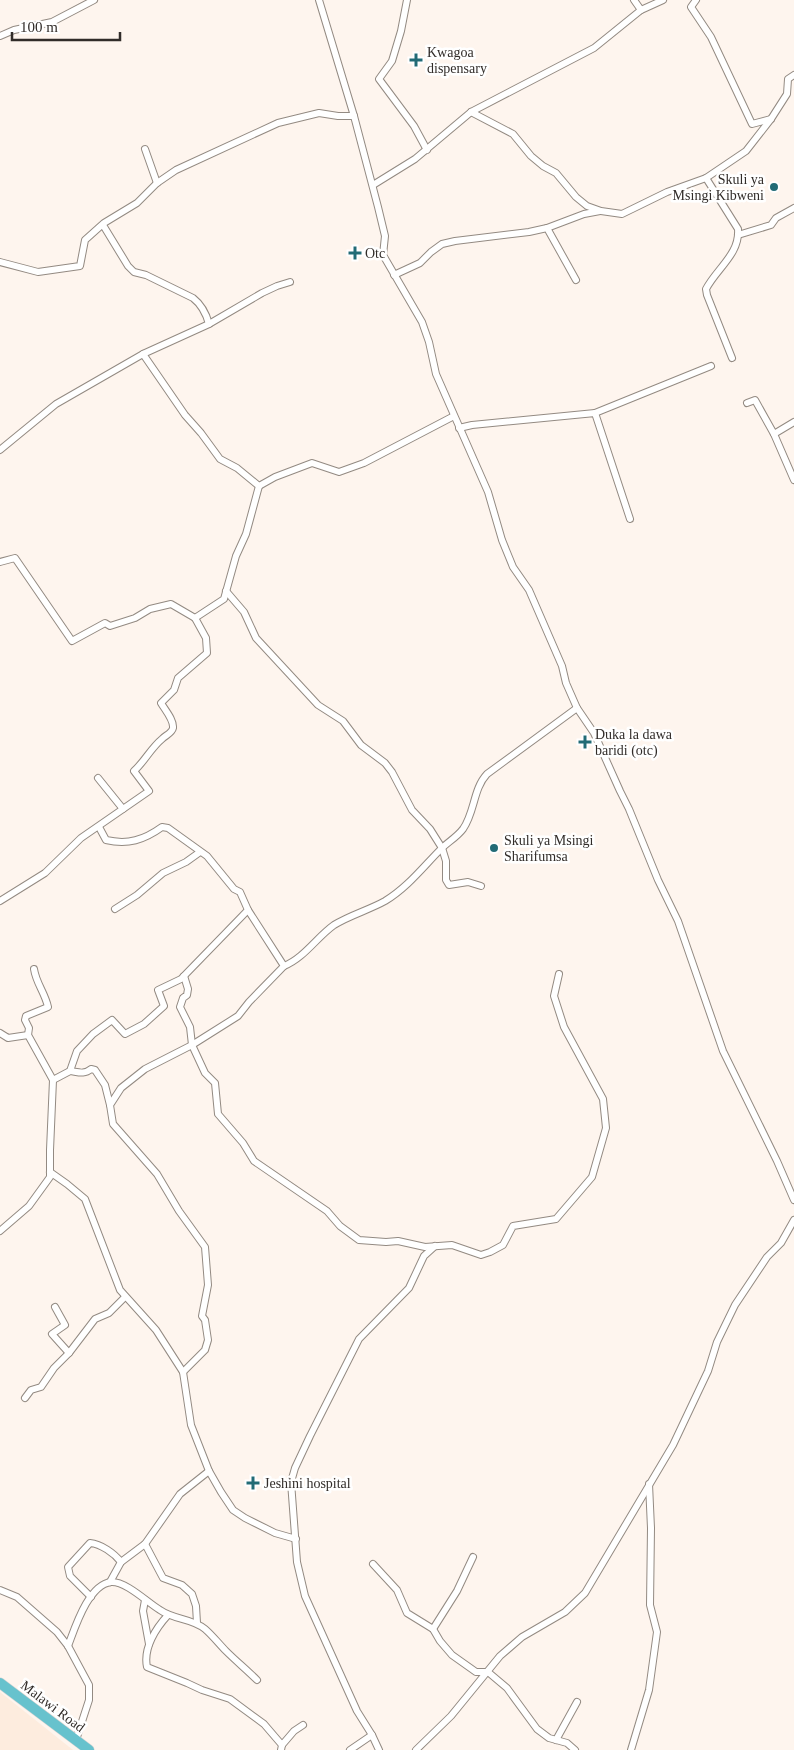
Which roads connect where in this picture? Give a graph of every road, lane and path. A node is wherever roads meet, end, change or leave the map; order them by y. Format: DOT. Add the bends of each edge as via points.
graph roads {
  1 [pos="94,0"];
  2 [pos="319,0"];
  3 [pos="407,0"];
  4 [pos="634,0"];
  5 [pos="663,0"];
  6 [pos="696,0"];
  7 [pos="641,10"];
  8 [pos="0,36"];
  9 [pos="794,75"];
  10 [pos="471,112"];
  11 [pos="354,116"];
  12 [pos="771,119"];
  13 [pos="144,149"];
  14 [pos="427,150"];
  15 [pos="706,178"];
  16 [pos="157,183"];
  17 [pos="373,185"];
  18 [pos="794,208"];
  19 [pos="601,211"];
  20 [pos="103,225"];
  21 [pos="547,228"];
  22 [pos="738,235"];
  23 [pos="0,262"];
  24 [pos="394,275"];
  25 [pos="576,280"];
  26 [pos="290,282"];
  27 [pos="209,324"];
  28 [pos="143,354"];
  29 [pos="732,358"];
  30 [pos="711,366"];
  31 [pos="747,403"];
  32 [pos="595,413"];
  33 [pos="454,416"];
  34 [pos="794,422"];
  35 [pos="459,428"];
  36 [pos="774,434"];
  37 [pos="0,450"];
  38 [pos="794,480"];
  39 [pos="259,486"];
  40 [pos="630,520"];
  41 [pos="0,562"];
  42 [pos="226,591"];
  43 [pos="194,618"];
  44 [pos="577,708"];
  45 [pos="98,778"];
  46 [pos="123,809"];
  47 [pos="99,827"];
  48 [pos="442,848"];
  49 [pos="200,852"];
  50 [pos="481,886"];
  51 [pos="0,901"];
  52 [pos="115,909"];
  53 [pos="248,910"];
  54 [pos="284,966"];
  55 [pos="34,969"];
  56 [pos="558,974"];
  57 [pos="184,976"];
  58 [pos="0,1033"];
  59 [pos="28,1035"];
  60 [pos="192,1045"];
  61 [pos="70,1071"];
  62 [pos="53,1080"];
  63 [pos="110,1105"];
  64 [pos="50,1172"];
  65 [pos="794,1200"];
  66 [pos="794,1220"];
  67 [pos="0,1231"];
  68 [pos="434,1246"];
  69 [pos="125,1297"];
  70 [pos="55,1307"];
  71 [pos="68,1353"];
  72 [pos="183,1372"];
  73 [pos="25,1398"];
  74 [pos="209,1471"];
  75 [pos="649,1484"];
  76 [pos="296,1539"];
  77 [pos="145,1544"];
  78 [pos="473,1557"];
  79 [pos="121,1562"];
  80 [pos="373,1564"];
  81 [pos="110,1582"];
  82 [pos="0,1590"];
  83 [pos="91,1597"];
  84 [pos="145,1600"];
  85 [pos="168,1615"];
  86 [pos="196,1623"];
  87 [pos="433,1629"];
  88 [pos="68,1646"];
  89 [pos="149,1646"];
  90 [pos="488,1672"];
  91 [pos="257,1680"];
  92 [pos="0,1683"];
  93 [pos="577,1702"];
  94 [pos="303,1725"];
  95 [pos="372,1735"];
  96 [pos="76,1740"];
  97 [pos="556,1740"];
  98 [pos="282,1747"];
  99 [pos="89,1750"];
  100 [pos="350,1750"];
  101 [pos="379,1750"];
  102 [pos="416,1750"];
  103 [pos="575,1750"];
  104 [pos="630,1750"];
  1 -- 8 [label="street" via="52,22"];
  2 -- 11 [label="street"];
  3 -- 14 [label="street" via="392,61 379,79 414,126"];
  4 -- 7 [label="street"];
  5 -- 7 [label="street"];
  6 -- 12 [label="street" via="691,7 711,37 752,124"];
  7 -- 10 [label="street" via="594,48"];
  9 -- 12 [label="street" via="788,79 787,94"];
  10 -- 14 [label="street"];
  10 -- 19 [label="street" via="513,134 531,156 556,173 576,197"];
  11 -- 16 [label="street" via="319,113 278,123 176,170"];
  11 -- 17 [label="street"];
  12 -- 15 [label="street" via="746,150"];
  13 -- 16 [label="street"];
  14 -- 17 [label="street"];
  15 -- 19 [label="street" via="622,214"];
  15 -- 22 [label="street" via="738,229"];
  16 -- 20 [label="street" via="137,203"];
  17 -- 24 [label="street" via="385,236 383,255"];
  18 -- 22 [label="street" via="776,218 771,225"];
  19 -- 21 [label="street"];
  20 -- 23 [label="street" via="85,240 80,266 38,272"];
  20 -- 27 [label="street" via="134,272 193,298 204,311"];
  21 -- 24 [label="street" via="455,240 442,244 420,263"];
  21 -- 25 [label="street"];
  22 -- 29 [label="street" via="734,251 706,289"];
  24 -- 33 [label="street" via="422,322 436,374"];
  26 -- 27 [label="street" via="262,293"];
  27 -- 28 [label="street"];
  28 -- 37 [label="street" via="56,404"];
  28 -- 39 [label="street" via="185,415 220,458"];
  30 -- 32 [label="street"];
  31 -- 36 [label="street" via="755,400"];
  32 -- 35 [label="street"];
  32 -- 40 [label="street"];
  33 -- 35 [label="street"];
  33 -- 39 [label="street" via="356,466 339,472 312,463"];
  34 -- 36 [label="street"];
  35 -- 44 [label="street" via="488,492 513,567 529,590"];
  36 -- 38 [label="street"];
  39 -- 42 [label="street"];
  41 -- 43 [label="street" via="16,558 72,641 105,623 110,626 150,609 172,604"];
  42 -- 43 [label="street" via="224,599"];
  42 -- 48 [label="street" via="244,612 256,638 318,705 343,721 361,745 385,763 412,810"];
  43 -- 46 [label="street" via="206,638 207,654 178,678 174,690 161,704 173,727 134,771 149,791"];
  44 -- 48 [label="street" via="486,774 470,819"];
  44 -- 65 [label="street" via="594,733 629,809 678,921 723,1051"];
  45 -- 46 [label="street"];
  46 -- 47 [label="street"];
  47 -- 49 [label="street" via="106,840 119,843 149,836 162,827"];
  47 -- 51 [label="street" via="81,838 45,873"];
  48 -- 50 [label="street" via="449,885 468,882"];
  48 -- 54 [label="street" via="402,889 384,902 336,924 293,962"];
  49 -- 52 [label="street" via="163,873"];
  49 -- 53 [label="street" via="240,892"];
  53 -- 54 [label="street"];
  53 -- 57 [label="street"];
  54 -- 60 [label="street" via="238,1016"];
  55 -- 59 [label="street" via="48,1007 26,1016"];
  56 -- 68 [label="street" via="554,996 564,1027 603,1099 606,1128 592,1177 556,1219 513,1226 503,1245 490,1252 474,1254 452,1245"];
  57 -- 60 [label="street" via="188,990 180,1007 190,1027"];
  57 -- 61 [label="street" via="158,990 164,1006 144,1024 125,1034 112,1020 93,1034 77,1051"];
  58 -- 59 [label="street" via="8,1038"];
  59 -- 62 [label="street"];
  60 -- 63 [label="street" via="146,1069 121,1088"];
  60 -- 68 [label="street" via="205,1073 216,1083 218,1114 254,1161 327,1211 359,1240"];
  61 -- 62 [label="street"];
  61 -- 63 [label="street" via="79,1074 95,1070 105,1085"];
  62 -- 64 [label="street"];
  63 -- 72 [label="street" via="113,1124 157,1174 205,1247 208,1285 202,1316 208,1340 205,1350"];
  64 -- 67 [label="street" via="50,1178 29,1206"];
  64 -- 69 [label="street" via="85,1199"];
  66 -- 75 [label="street" via="735,1305 673,1445"];
  68 -- 76 [label="street" via="424,1256 409,1288 359,1340 306,1444 292,1482"];
  69 -- 71 [label="street" via="109,1313 95,1319"];
  69 -- 72 [label="street" via="156,1330"];
  70 -- 71 [label="street" via="65,1324 52,1334"];
  71 -- 73 [label="street" via="41,1387 31,1390"];
  72 -- 74 [label="street" via="191,1425"];
  74 -- 76 [label="street" via="233,1510 274,1533"];
  74 -- 77 [label="street" via="180,1494"];
  75 -- 90 [label="street" via="585,1593 565,1612 522,1637 500,1656"];
  75 -- 104 [label="street" via="650,1605 657,1632 649,1690"];
  76 -- 95 [label="street" via="297,1562 305,1596 357,1711"];
  77 -- 79 [label="street"];
  77 -- 86 [label="street" via="163,1578 182,1585 192,1594"];
  78 -- 87 [label="street" via="458,1591"];
  79 -- 81 [label="street"];
  79 -- 83 [label="street" via="116,1555 90,1542 71,1562 68,1567 70,1576"];
  80 -- 87 [label="street" via="397,1590 407,1613"];
  81 -- 83 [label="street"];
  81 -- 84 [label="street" via="119,1583"];
  82 -- 88 [label="street" via="17,1597"];
  83 -- 88 [label="street" via="82,1609"];
  84 -- 85 [label="street"];
  84 -- 89 [label="street" via="143,1611"];
  85 -- 86 [label="street"];
  85 -- 89 [label="street"];
  86 -- 91 [label="street"];
  87 -- 90 [label="street" via="452,1655 476,1672"];
  88 -- 96 [label="street" via="90,1691"];
  89 -- 98 [label="street" via="147,1667 230,1698 264,1724"];
  90 -- 97 [label="street" via="508,1688 537,1729"];
  90 -- 102 [label="street"];
  92 -- 96 [label="main road, Malawi Road"];
  93 -- 97 [label="street"];
  94 -- 98 [label="street"];
  95 -- 100 [label="street"];
  95 -- 101 [label="street"];
  96 -- 99 [label="main road, Malawi Road"];
  97 -- 103 [label="street"];
}
